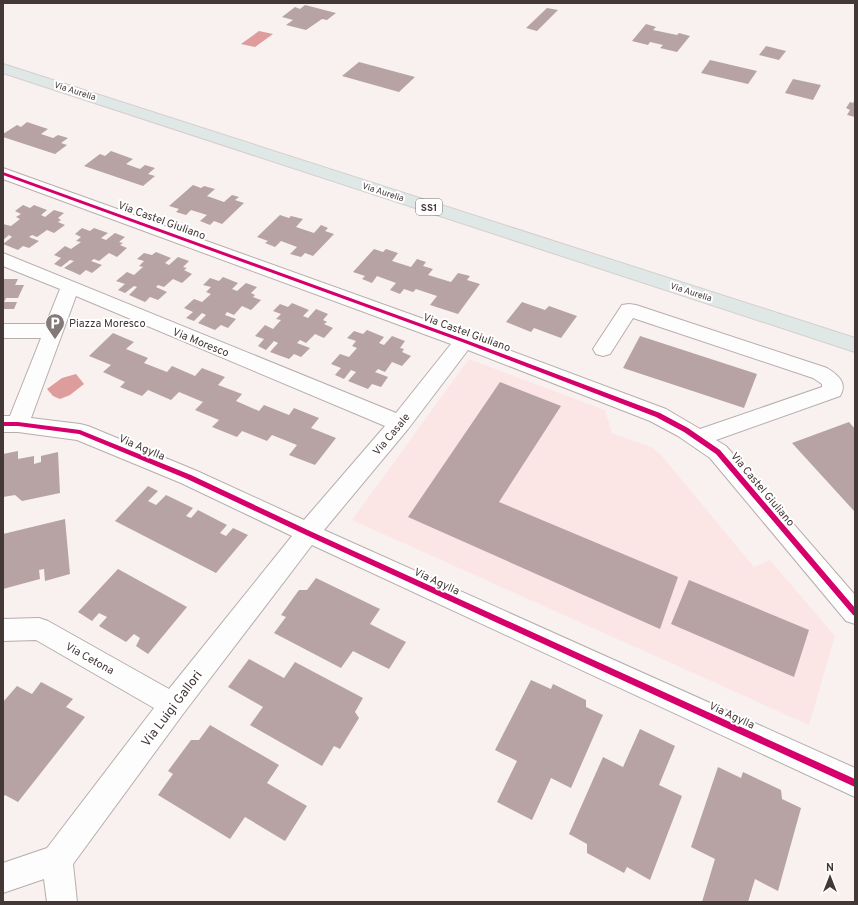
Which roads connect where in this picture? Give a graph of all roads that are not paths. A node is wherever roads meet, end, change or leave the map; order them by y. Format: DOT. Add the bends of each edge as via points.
graph roads {
  1 [pos="3,68"];
  2 [pos="3,173"];
  3 [pos="3,259"];
  4 [pos="70,288"];
  5 [pos="54,330"];
  6 [pos="3,331"];
  7 [pos="464,341"];
  8 [pos="855,345"];
  9 [pos="603,349"];
  10 [pos="11,424"];
  11 [pos="400,424"];
  12 [pos="697,438"];
  13 [pos="311,529"];
  14 [pos="855,613"];
  15 [pos="3,630"];
  16 [pos="173,705"];
  17 [pos="855,783"];
  18 [pos="57,860"];
  19 [pos="3,878"];
  20 [pos="62,902"];
  1 -- 8 [label="main road, Via Aurelia / SS1"];
  2 -- 7 [label="street, Via Castel Giuliano"];
  3 -- 4 [label="street, Via Moresco"];
  4 -- 5 [label="street"];
  4 -- 11 [label="street, Via Moresco"];
  5 -- 6 [label="street"];
  5 -- 10 [label="street"];
  7 -- 11 [label="street, Via Casale"];
  7 -- 12 [label="street, Via Castel Giuliano" via="658,415"];
  9 -- 12 [label="street" via="628,310 820,373 832,381 833,391"];
  10 -- 13 [label="street, Via Agylla" via="80,432"];
  11 -- 13 [label="street, Via Casale"];
  12 -- 14 [label="street, Via Castel Giuliano" via="718,452"];
  13 -- 16 [label="street, Via Luigi Gallori"];
  13 -- 17 [label="street, Via Agylla"];
  15 -- 16 [label="street, Via Cetona" via="39,629"];
  16 -- 18 [label="street, Via Luigi Gallori"];
  18 -- 19 [label="street"];
  18 -- 20 [label="street"];
}
